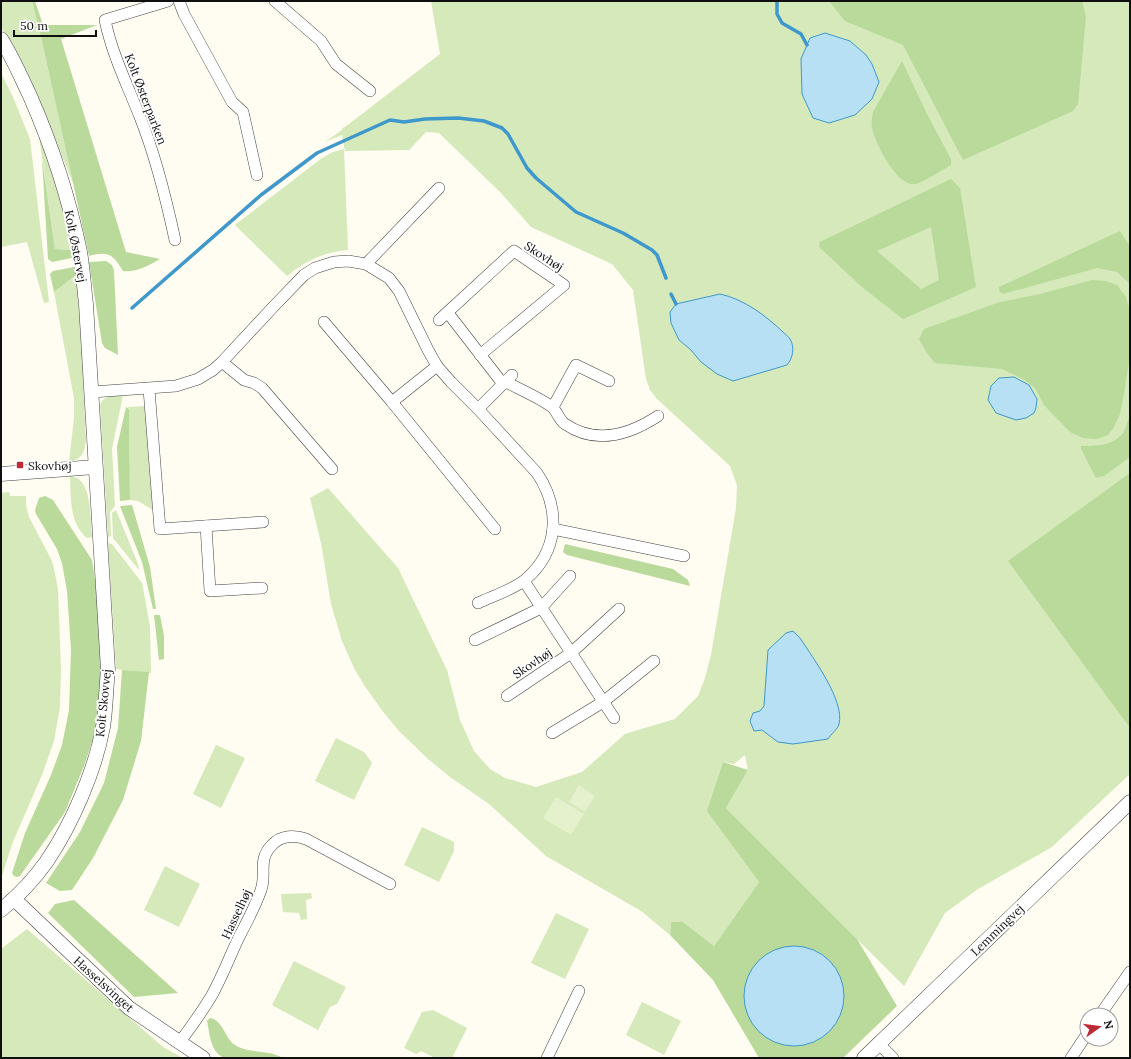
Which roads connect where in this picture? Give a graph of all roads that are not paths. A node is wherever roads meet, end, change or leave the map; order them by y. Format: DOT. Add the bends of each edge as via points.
graph roads {
  1 [pos="168,1"];
  2 [pos="179,1"];
  3 [pos="275,1"];
  4 [pos="157,3"];
  5 [pos="1,39"];
  6 [pos="370,91"];
  7 [pos="257,175"];
  8 [pos="440,188"];
  9 [pos="175,240"];
  10 [pos="366,264"];
  11 [pos="448,313"];
  12 [pos="439,320"];
  13 [pos="324,322"];
  14 [pos="480,355"];
  15 [pos="222,362"];
  16 [pos="437,366"];
  17 [pos="507,380"];
  18 [pos="609,381"];
  19 [pos="149,388"];
  20 [pos="92,392"];
  21 [pos="392,402"];
  22 [pos="553,407"];
  23 [pos="478,409"];
  24 [pos="658,416"];
  25 [pos="95,467"];
  26 [pos="332,469"];
  27 [pos="1,474"];
  28 [pos="263,522"];
  29 [pos="206,526"];
  30 [pos="495,529"];
  31 [pos="553,529"];
  32 [pos="684,556"];
  33 [pos="570,576"];
  34 [pos="524,581"];
  35 [pos="262,588"];
  36 [pos="478,603"];
  37 [pos="541,608"];
  38 [pos="619,609"];
  39 [pos="475,640"];
  40 [pos="571,653"];
  41 [pos="654,661"];
  42 [pos="507,696"];
  43 [pos="603,702"];
  44 [pos="614,718"];
  45 [pos="552,733"];
  46 [pos="1130,802"];
  47 [pos="390,884"];
  48 [pos="14,899"];
  49 [pos="1,910"];
  50 [pos="1130,972"];
  51 [pos="579,991"];
  52 [pos="1106,1007"];
  53 [pos="180,1043"];
  54 [pos="879,1044"];
  55 [pos="1079,1046"];
  56 [pos="203,1058"];
  57 [pos="547,1058"];
  58 [pos="864,1058"];
  59 [pos="894,1058"];
  60 [pos="1071,1058"];
  1 -- 4 [label="street, Kolt Østerparken"];
  2 -- 7 [label="street" via="232,102 243,112"];
  3 -- 6 [label="street" via="321,41 336,64"];
  4 -- 9 [label="street, Kolt Østerparken" via="105,20 110,41 154,153"];
  5 -- 20 [label="street, Kolt Østervej" via="44,128 71,215 80,254 86,304"];
  8 -- 10 [label="street"];
  10 -- 15 [label="street" via="334,262 315,268 293,285"];
  10 -- 16 [label="street" via="389,278 399,290"];
  11 -- 12 [label="street, Skovhøj"];
  11 -- 14 [label="street"];
  11 -- 14 [label="street, Skovhøj" via="514,252 564,285"];
  13 -- 21 [label="street"];
  14 -- 17 [label="street"];
  15 -- 19 [label="street" via="198,379 176,386"];
  15 -- 26 [label="street" via="244,380 262,388"];
  16 -- 21 [label="street"];
  16 -- 23 [label="street"];
  17 -- 22 [label="street"];
  17 -- 23 [label="street"];
  18 -- 22 [label="street" via="576,365"];
  19 -- 20 [label="street"];
  19 -- 29 [label="street" via="160,529"];
  20 -- 25 [label="street, Kolt Østervej"];
  21 -- 30 [label="street"];
  22 -- 24 [label="street" via="564,423 586,434 602,436 623,433"];
  23 -- 31 [label="street" via="545,484 553,512"];
  25 -- 27 [label="street"];
  25 -- 48 [label="street, Kolt Skovvej" via="108,670 103,727 91,771 73,814 46,862"];
  28 -- 29 [label="street"];
  29 -- 35 [label="street" via="210,591"];
  31 -- 32 [label="street"];
  31 -- 34 [label="street" via="543,560"];
  33 -- 37 [label="street"];
  34 -- 36 [label="street"];
  34 -- 37 [label="street, Skovhøj"];
  37 -- 39 [label="street"];
  37 -- 40 [label="street, Skovhøj"];
  38 -- 40 [label="street, Skovhøj"];
  40 -- 42 [label="street, Skovhøj"];
  40 -- 43 [label="street, Skovhøj"];
  41 -- 43 [label="street"];
  43 -- 44 [label="street, Skovhøj"];
  43 -- 45 [label="street"];
  46 -- 54 [label="street, Lemmingvej"];
  47 -- 53 [label="street, Hasselhøj" via="295,835 273,844 263,863 262,889 250,917 212,994"];
  48 -- 49 [label="street, Kolt Skovvej"];
  48 -- 53 [label="street, Hasselsvinget" via="130,1008"];
  50 -- 52 [label="street"];
  51 -- 57 [label="street"];
  53 -- 56 [label="street, Hasselsvinget"];
  54 -- 58 [label="street, Lemmingvej"];
  54 -- 59 [label="street"];
  55 -- 60 [label="street"];
}
